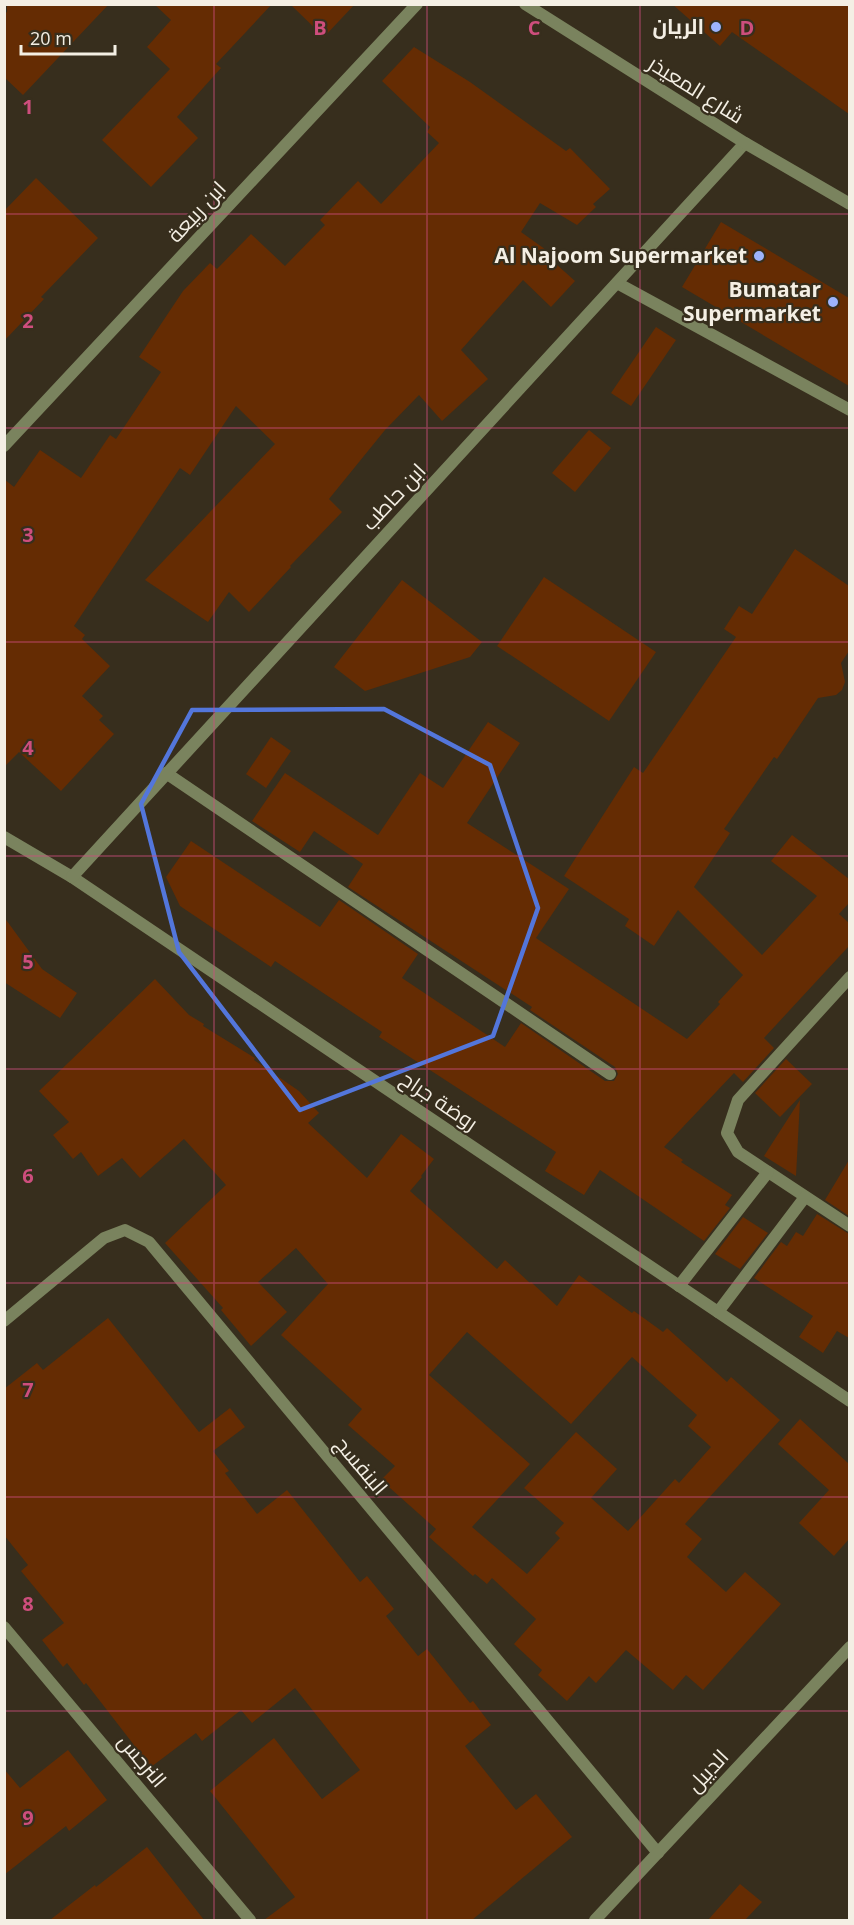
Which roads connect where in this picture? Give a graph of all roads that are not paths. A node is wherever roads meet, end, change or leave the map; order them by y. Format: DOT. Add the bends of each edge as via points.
graph roads {
  1 [pos="417,4"];
  2 [pos="525,4"];
  3 [pos="745,144"];
  4 [pos="849,204"];
  5 [pos="617,283"];
  6 [pos="849,410"];
  7 [pos="4,446"];
  8 [pos="166,773"];
  9 [pos="7,843"];
  10 [pos="72,877"];
  11 [pos="849,977"];
  12 [pos="610,1074"];
  13 [pos="768,1172"];
  14 [pos="805,1197"];
  15 [pos="849,1226"];
  16 [pos="678,1286"];
  17 [pos="718,1312"];
  18 [pos="4,1321"];
  19 [pos="849,1401"];
  20 [pos="4,1627"];
  21 [pos="849,1650"];
  22 [pos="658,1853"];
  23 [pos="250,1920"];
  24 [pos="595,1920"];
  1 -- 7 [label="street, ابن ربيعة"];
  2 -- 3 [label="street, شارع المعيذر"];
  3 -- 4 [label="street, شارع المعيذر"];
  3 -- 5 [label="street, ابن حاطب"];
  5 -- 6 [label="street"];
  5 -- 8 [label="street, ابن حاطب"];
  8 -- 10 [label="street, ابن حاطب"];
  8 -- 12 [label="street"];
  9 -- 10 [label="street, روضة جراح"];
  10 -- 16 [label="street, روضة جراح"];
  11 -- 13 [label="street" via="738,1100 727,1133 738,1152"];
  13 -- 14 [label="street"];
  13 -- 16 [label="street"];
  14 -- 15 [label="street"];
  14 -- 17 [label="street"];
  16 -- 17 [label="street, روضة جراح"];
  17 -- 19 [label="street, روضة جراح"];
  18 -- 22 [label="street, البنفسج" via="104,1238 125,1230 149,1242"];
  20 -- 23 [label="street, النرجس"];
  21 -- 22 [label="street, الديبل"];
  22 -- 24 [label="street, الديبل"];
}
